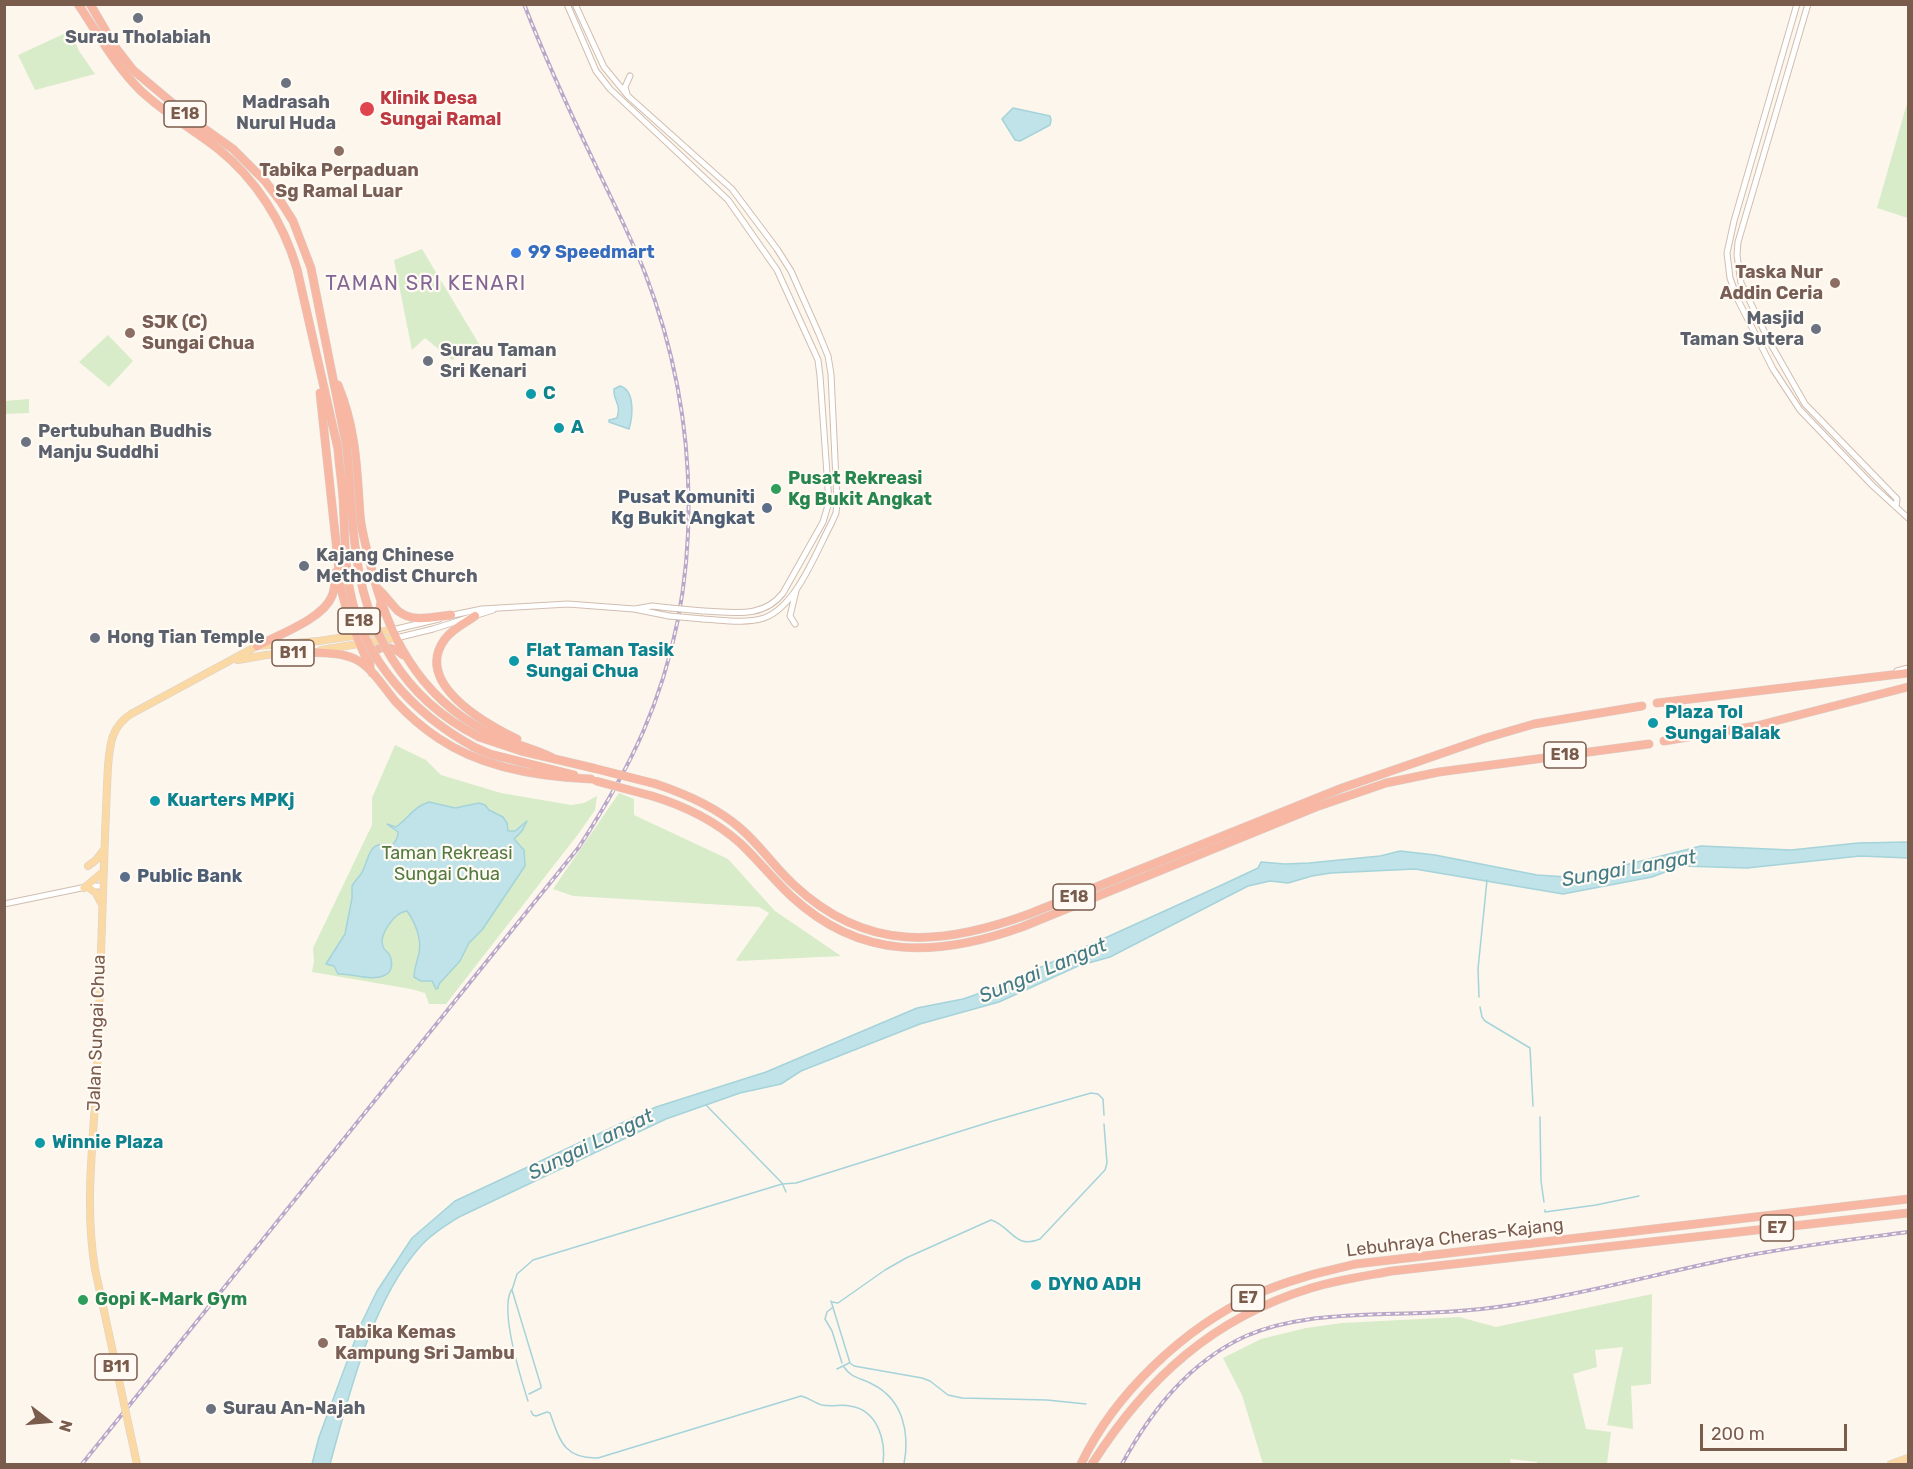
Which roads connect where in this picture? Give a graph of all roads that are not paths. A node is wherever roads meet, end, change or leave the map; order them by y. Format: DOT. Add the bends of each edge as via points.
graph roads {
  1 [pos="78,4"];
  2 [pos="90,4"];
  3 [pos="567,4"];
  4 [pos="575,4"];
  5 [pos="1797,4"];
  6 [pos="1808,4"];
  7 [pos="630,76"];
  8 [pos="628,96"];
  9 [pos="314,347"];
  10 [pos="332,370"];
  11 [pos="1896,507"];
  12 [pos="1908,518"];
  13 [pos="337,559"];
  14 [pos="377,588"];
  15 [pos="796,589"];
  16 [pos="381,599"];
  17 [pos="498,608"];
  18 [pos="634,609"];
  19 [pos="348,615"];
  20 [pos="451,615"];
  21 [pos="474,616"];
  22 [pos="795,624"];
  23 [pos="394,634"];
  24 [pos="355,636"];
  25 [pos="359,645"];
  26 [pos="257,646"];
  27 [pos="305,652"];
  28 [pos="405,658"];
  29 [pos="228,664"];
  30 [pos="1908,668"];
  31 [pos="372,673"];
  32 [pos="1908,673"];
  33 [pos="1872,678"];
  34 [pos="1908,687"];
  35 [pos="1658,703"];
  36 [pos="1642,706"];
  37 [pos="1664,741"];
  38 [pos="1648,744"];
  39 [pos="533,748"];
  40 [pos="553,758"];
  41 [pos="594,780"];
  42 [pos="104,849"];
  43 [pos="88,867"];
  44 [pos="103,872"];
  45 [pos="103,886"];
  46 [pos="86,887"];
  47 [pos="4,904"];
  48 [pos="102,905"];
  49 [pos="1908,1199"];
  50 [pos="1908,1213"];
  51 [pos="1908,1458"];
  52 [pos="137,1464"];
  53 [pos="1080,1464"];
  54 [pos="1094,1464"];
  55 [pos="1891,1464"];
  1 -- 9 [label="highway, E18" via="115,61 138,88 227,157 276,215 297,269"];
  2 -- 10 [label="highway, E18" via="133,70 233,150 281,202 309,260"];
  3 -- 18 [label="street, bridge" via="596,71 608,87 728,200 777,270 818,360 829,502 783,593 766,608 748,612 652,606"];
  4 -- 8 [label="street" via="600,59"];
  5 -- 11 [label="street" via="1728,242 1728,268 1738,300 1773,369 1800,410"];
  6 -- 11 [label="street" via="1738,242 1739,273 1759,322 1805,404 1897,499"];
  7 -- 8 [label="street" via="625,87"];
  8 -- 15 [label="street" via="732,189 759,224 791,271 828,356 836,513"];
  9 -- 13 [label="highway"];
  9 -- 41 [label="highway, E18, bridge" via="338,449 350,590 363,632 384,670 434,722 474,747"];
  10 -- 14 [label="highway" via="351,420 362,528"];
  10 -- 40 [label="highway, E18, bridge" via="347,448 363,590 371,620 391,658 414,688 444,715 479,736"];
  11 -- 12 [label="street"];
  13 -- 19 [label="highway"];
  13 -- 26 [label="highway" via="335,585 327,606"];
  14 -- 16 [label="highway"];
  14 -- 20 [label="highway" via="407,616"];
  15 -- 18 [label="street, bridge" via="779,610 748,621 669,616"];
  15 -- 22 [label="street" via="790,616"];
  16 -- 19 [label="highway" via="378,615 368,623 356,622"];
  16 -- 23 [label="highway"];
  17 -- 18 [label="street" via="568,604"];
  17 -- 20 [label="street"];
  17 -- 21 [label="street"];
  19 -- 24 [label="highway"];
  20 -- 23 [label="street"];
  21 -- 23 [label="street" via="433,629"];
  21 -- 39 [label="highway" via="441,645 437,663 442,681 480,720"];
  23 -- 24 [label="main road, Jalan Sungai Chua"];
  23 -- 25 [label="main road, Jalan Sungai Chua"];
  23 -- 28 [label="highway"];
  24 -- 25 [label="highway"];
  24 -- 26 [label="main road, Jalan Sungai Chua / B11"];
  25 -- 27 [label="main road, Jalan Sungai Chua / B11"];
  25 -- 31 [label="highway"];
  26 -- 29 [label="main road, Jalan Sungai Chua / B11"];
  27 -- 29 [label="main road, Jalan Sungai Chua / B11" via="266,655"];
  27 -- 31 [label="highway" via="348,657"];
  28 -- 31 [label="highway" via="389,647 378,649 369,662"];
  28 -- 39 [label="highway" via="432,690 463,716 493,735"];
  29 -- 42 [label="main road, Jalan Sungai Chua / B11" via="131,714 117,727 110,747"];
  30 -- 33 [label="street"];
  31 -- 41 [label="highway" via="414,720 466,754 547,775"];
  32 -- 33 [label="highway"];
  33 -- 35 [label="highway"];
  34 -- 37 [label="highway" via="1756,726"];
  36 -- 40 [label="highway, E18, bridge" via="1534,724 1486,738 1342,788 1020,918 933,939 884,934 836,916 792,884 740,828 681,793"];
  38 -- 41 [label="highway, E18, bridge" via="1439,772 1386,783 1316,807 1022,927 977,941 931,949 890,946 830,924 793,897 739,842 700,814"];
  39 -- 40 [label="highway"];
  42 -- 43 [label="main road"];
  42 -- 44 [label="main road, Jalan Sungai Chua / B11"];
  44 -- 45 [label="main road, Jalan Sungai Chua / B11"];
  44 -- 46 [label="main road"];
  45 -- 46 [label="street"];
  45 -- 48 [label="main road, Jalan Sungai Chua / B11"];
  46 -- 47 [label="street"];
  46 -- 48 [label="main road" via="96,893"];
  48 -- 52 [label="main road, Jalan Sungai Chua / B11, bridge" via="89,1228"];
  49 -- 53 [label="highway, Lebuhraya Cheras–Kajang / E7" via="1356,1264 1308,1275 1256,1294 1194,1331 1147,1372 1104,1422"];
  50 -- 54 [label="highway, Lebuhraya Cheras–Kajang / E7" via="1392,1271 1311,1288 1241,1316 1197,1344 1151,1385"];
  51 -- 55 [label="main road"];
}
